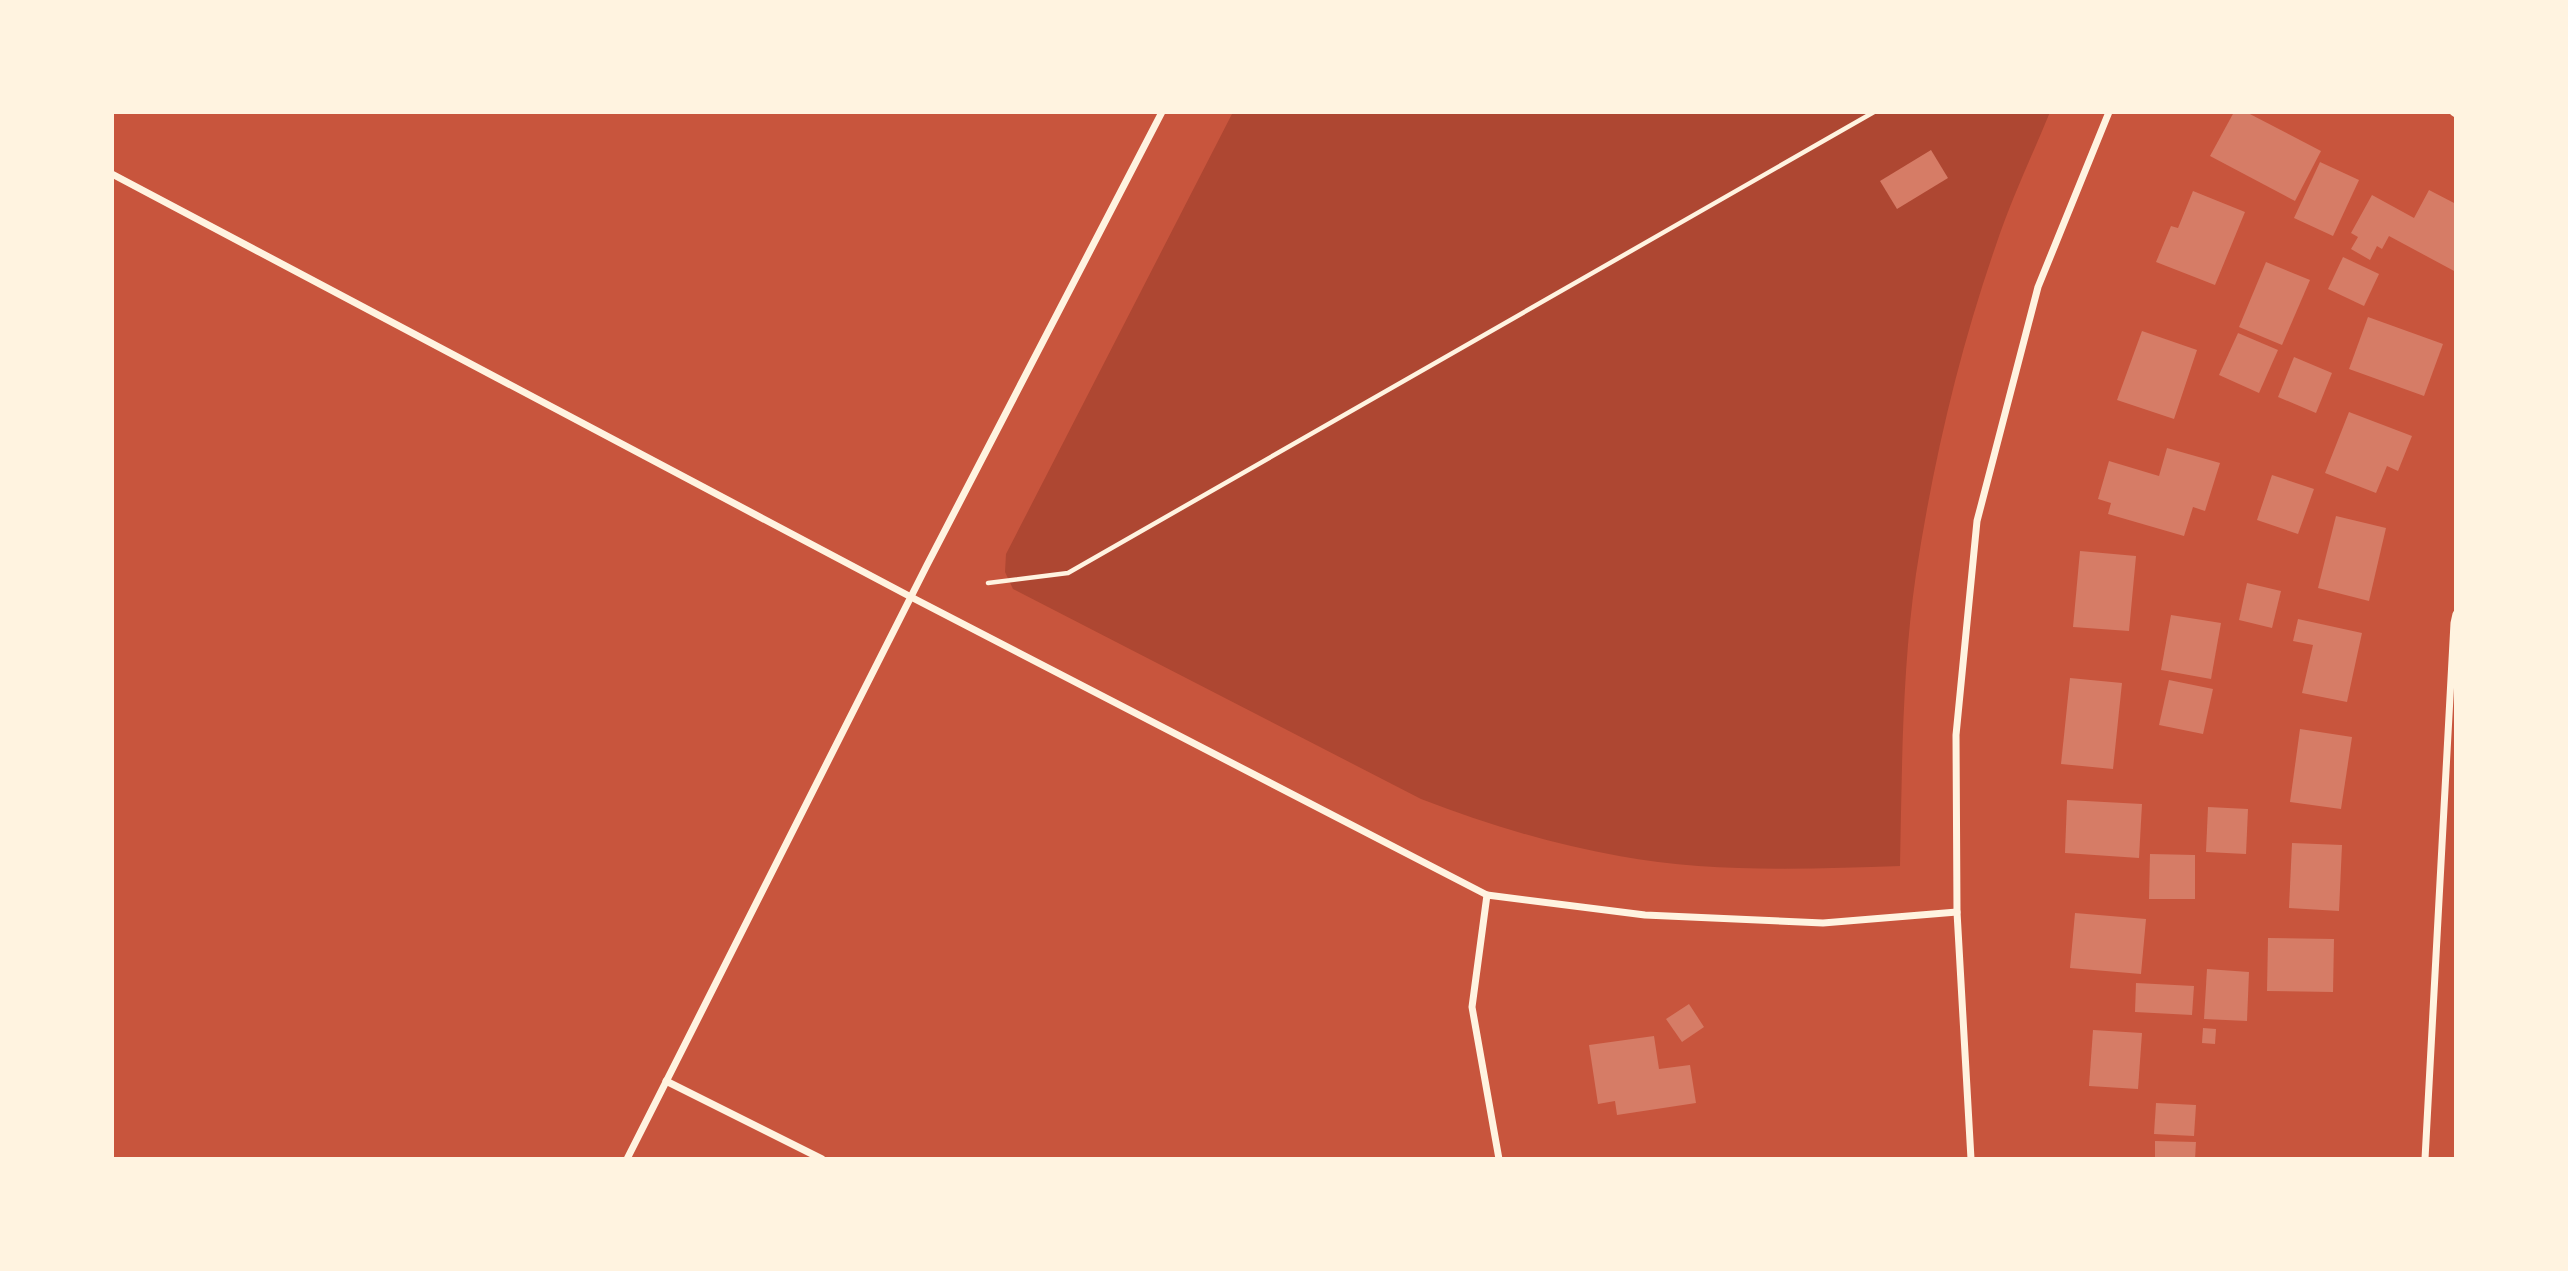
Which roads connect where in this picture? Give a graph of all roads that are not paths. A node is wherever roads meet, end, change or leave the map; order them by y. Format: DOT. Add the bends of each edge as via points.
graph roads {
  1 [pos="1162,112"];
  2 [pos="2109,112"];
  3 [pos="112,174"];
  4 [pos="911,597"];
  5 [pos="2456,614"];
  6 [pos="1487,895"];
  7 [pos="1957,912"];
  8 [pos="667,1081"];
  9 [pos="626,1159"];
  10 [pos="822,1159"];
  11 [pos="1499,1159"];
  12 [pos="1971,1159"];
  13 [pos="2425,1159"];
  1 -- 4 [label="street"];
  2 -- 7 [label="street" via="2038,287 1977,521 1956,735"];
  3 -- 4 [label="street"];
  4 -- 6 [label="street"];
  4 -- 8 [label="street"];
  5 -- 13 [label="street"];
  6 -- 7 [label="street" via="1645,915 1823,923"];
  6 -- 11 [label="street" via="1472,1007"];
  7 -- 12 [label="street"];
  8 -- 9 [label="street"];
  8 -- 10 [label="street"];
}
